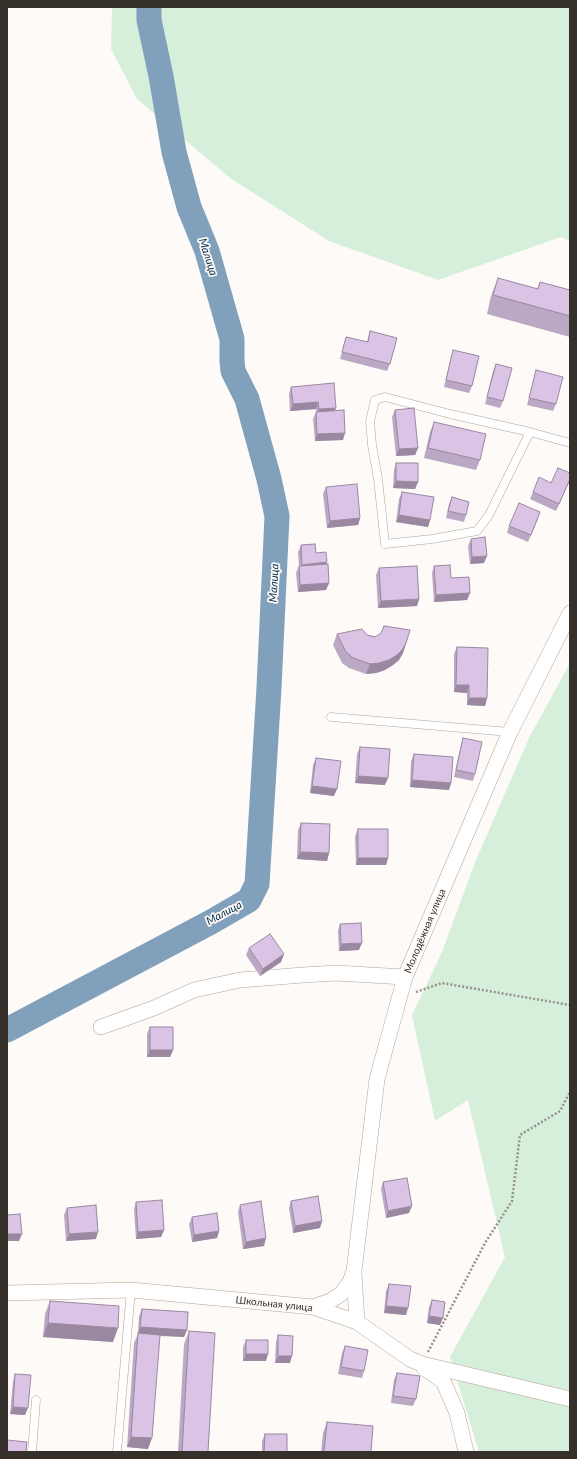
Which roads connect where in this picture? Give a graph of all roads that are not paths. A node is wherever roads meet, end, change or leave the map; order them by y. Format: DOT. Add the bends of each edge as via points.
graph roads {
  1 [pos="530,432"];
  2 [pos="570,443"];
  3 [pos="570,613"];
  4 [pos="331,717"];
  5 [pos="510,732"];
  6 [pos="405,977"];
  7 [pos="102,1027"];
  8 [pos="354,1271"];
  9 [pos="131,1290"];
  10 [pos="7,1294"];
  11 [pos="313,1307"];
  12 [pos="358,1322"];
  13 [pos="416,1362"];
  14 [pos="570,1399"];
  15 [pos="36,1400"];
  16 [pos="32,1452"];
  17 [pos="117,1452"];
  18 [pos="466,1452"];
  1 -- 1 [label="lane" via="386,397 375,400 370,421 385,544 432,540 477,531 489,515"];
  1 -- 2 [label="lane"];
  3 -- 5 [label="street, Молодёжная улица"];
  4 -- 5 [label="lane"];
  5 -- 6 [label="street, Молодёжная улица"];
  6 -- 7 [label="street" via="336,974 240,980 194,990"];
  6 -- 8 [label="street, Молодёжная улица" via="377,1079"];
  8 -- 11 [label="street, Молодёжная улица" via="342,1294"];
  8 -- 12 [label="street, Молодёжная улица"];
  9 -- 10 [label="street, Школьная улица"];
  9 -- 11 [label="street, Школьная улица"];
  9 -- 17 [label="lane"];
  11 -- 12 [label="street, Школьная улица"];
  12 -- 13 [label="street, Школьная улица"];
  13 -- 14 [label="street, Школьная улица"];
  13 -- 18 [label="street" via="444,1381 457,1413"];
  15 -- 16 [label="lane"];
}
